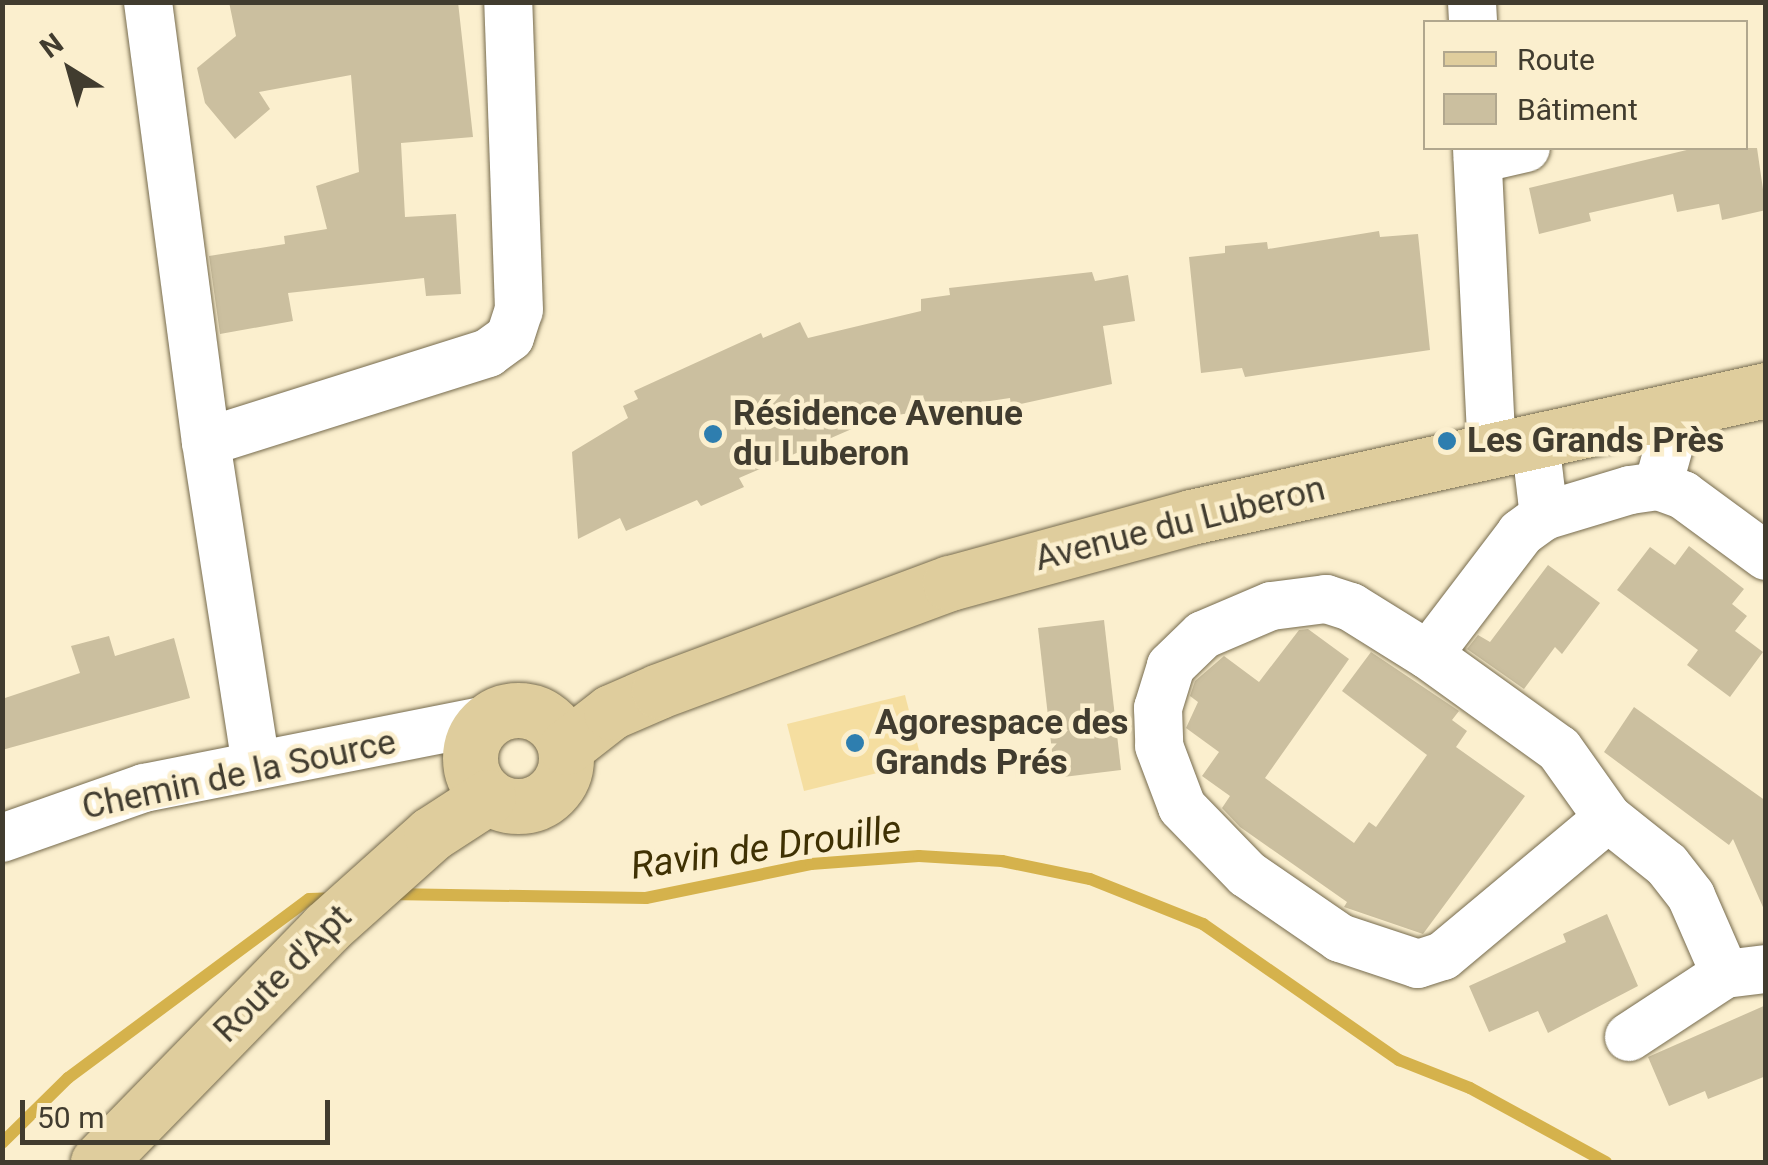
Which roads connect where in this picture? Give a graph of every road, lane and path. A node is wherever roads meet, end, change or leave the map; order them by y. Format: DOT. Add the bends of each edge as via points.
graph roads {
  1 [pos="148,2"];
  2 [pos="508,2"];
  3 [pos="1507,150"];
  4 [pos="1478,153"];
  5 [pos="1766,390"];
  6 [pos="1680,408"];
  7 [pos="206,442"];
  8 [pos="1513,447"];
  9 [pos="1658,486"];
  10 [pos="1544,516"];
  11 [pos="1766,556"];
  12 [pos="1428,655"];
  13 [pos="558,734"];
  14 [pos="468,754"];
  15 [pos="256,764"];
  16 [pos="1608,818"];
  17 [pos="2,838"];
  18 [pos="1745,972"];
  19 [pos="1629,1038"];
  20 [pos="98,1162"];
  1 -- 7 [label="street"];
  2 -- 7 [label="street" via="519,310 510,338 488,353"];
  3 -- 4 [label="street"];
  4 -- 8 [label="street"];
  5 -- 6 [label="main road, Avenue du Luberon"];
  6 -- 8 [label="main road, Avenue du Luberon"];
  6 -- 9 [label="street"];
  7 -- 15 [label="street"];
  8 -- 10 [label="street"];
  8 -- 13 [label="main road, Avenue du Luberon" via="1027,561"];
  9 -- 10 [label="street"];
  9 -- 11 [label="street" via="1683,494"];
  10 -- 12 [label="street" via="1504,550"];
  12 -- 16 [label="street" via="1552,742"];
  12 -- 16 [label="street" via="1352,607 1326,599 1271,606 1204,635 1172,666 1158,708 1159,746 1182,807 1247,874 1340,938 1418,964 1443,956"];
  13 -- 14 [label="main road" via="521,710"];
  13 -- 14 [label="main road" via="566,765 548,796 513,806"];
  14 -- 15 [label="street, Chemin de la Source"];
  14 -- 20 [label="main road, Route d'Apt" via="416,846 326,928"];
  15 -- 17 [label="street, Chemin de la Source" via="144,788"];
  16 -- 18 [label="street" via="1692,896"];
  18 -- 19 [label="street"];
}
